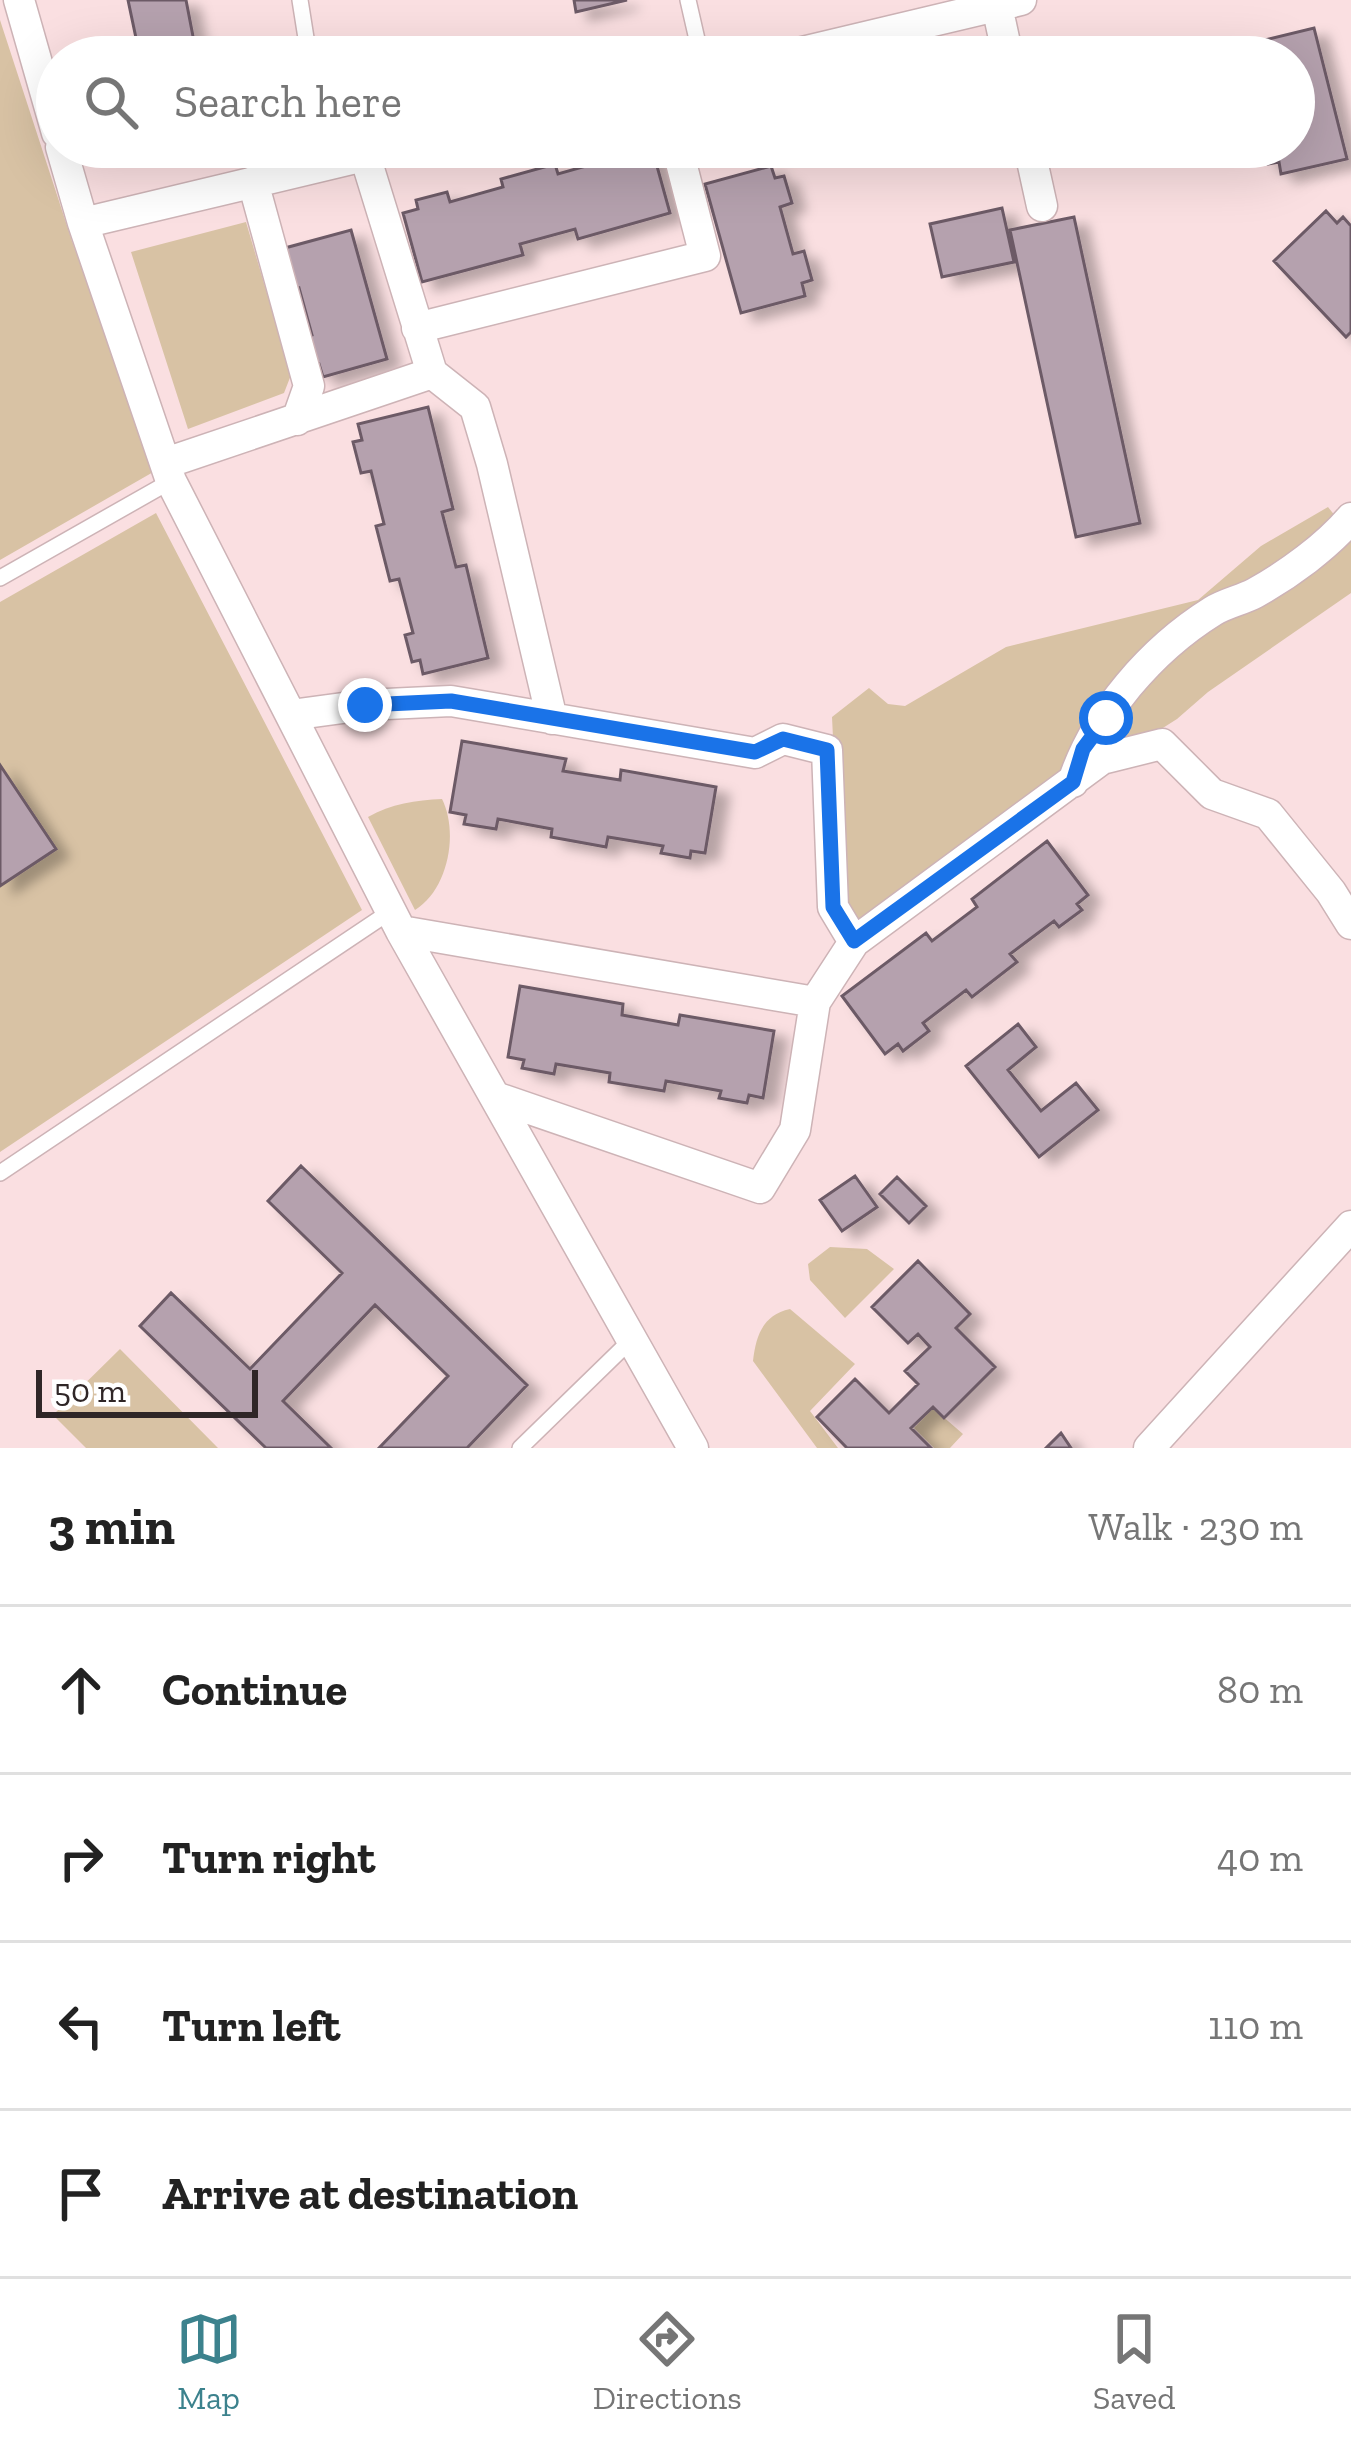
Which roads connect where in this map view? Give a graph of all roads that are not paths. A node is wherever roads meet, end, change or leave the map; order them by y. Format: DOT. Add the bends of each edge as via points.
graph roads {
  1 [pos="300,0"];
  2 [pos="688,0"];
  3 [pos="1009,3"];
  4 [pos="13,4"];
  5 [pos="964,7"];
  6 [pos="306,36"];
  7 [pos="696,36"];
  8 [pos="858,36"];
  9 [pos="1009,36"];
  10 [pos="36,71"];
  11 [pos="67,168"];
  12 [pos="292,168"];
  13 [pos="369,168"];
  14 [pos="682,168"];
  15 [pos="1034,168"];
  16 [pos="253,182"];
  17 [pos="1042,206"];
  18 [pos="82,223"];
  19 [pos="418,328"];
  20 [pos="431,373"];
  21 [pos="297,419"];
  22 [pos="169,472"];
  23 [pos="1351,518"];
  24 [pos="0,578"];
  25 [pos="291,716"];
  26 [pos="551,719"];
  27 [pos="1073,782"];
  28 [pos="396,921"];
  29 [pos="1351,924"];
  30 [pos="854,941"];
  31 [pos="815,1002"];
  32 [pos="495,1097"];
  33 [pos="0,1173"];
  34 [pos="1351,1226"];
  35 [pos="632,1340"];
  36 [pos="520,1448"];
  37 [pos="693,1448"];
  38 [pos="1149,1448"];
  1 -- 6 [label="lane"];
  2 -- 7 [label="lane"];
  3 -- 5 [label="street"];
  3 -- 9 [label="street"];
  4 -- 10 [label="street"];
  5 -- 8 [label="street"];
  11 -- 18 [label="street"];
  12 -- 16 [label="street"];
  13 -- 19 [label="street"];
  14 -- 19 [label="street" via="705,256"];
  15 -- 17 [label="street"];
  16 -- 18 [label="street"];
  16 -- 21 [label="street" via="309,386"];
  18 -- 22 [label="street"];
  19 -- 20 [label="street"];
  20 -- 21 [label="street"];
  20 -- 26 [label="street" via="475,407"];
  21 -- 22 [label="street"];
  22 -- 24 [label="lane"];
  22 -- 25 [label="street"];
  23 -- 27 [label="street" via="1159,654 1083,749"];
  25 -- 26 [label="street" via="451,701"];
  25 -- 28 [label="street"];
  26 -- 30 [label="street" via="755,752 783,739 827,750 833,907"];
  27 -- 29 [label="street" via="1102,760 1162,744 1212,794 1268,814"];
  27 -- 30 [label="street"];
  28 -- 31 [label="street"];
  28 -- 32 [label="street"];
  28 -- 33 [label="lane"];
  30 -- 31 [label="street"];
  31 -- 32 [label="street" via="795,1130 760,1188"];
  32 -- 35 [label="street"];
  34 -- 38 [label="street"];
  35 -- 36 [label="lane"];
  35 -- 37 [label="street"];
}
